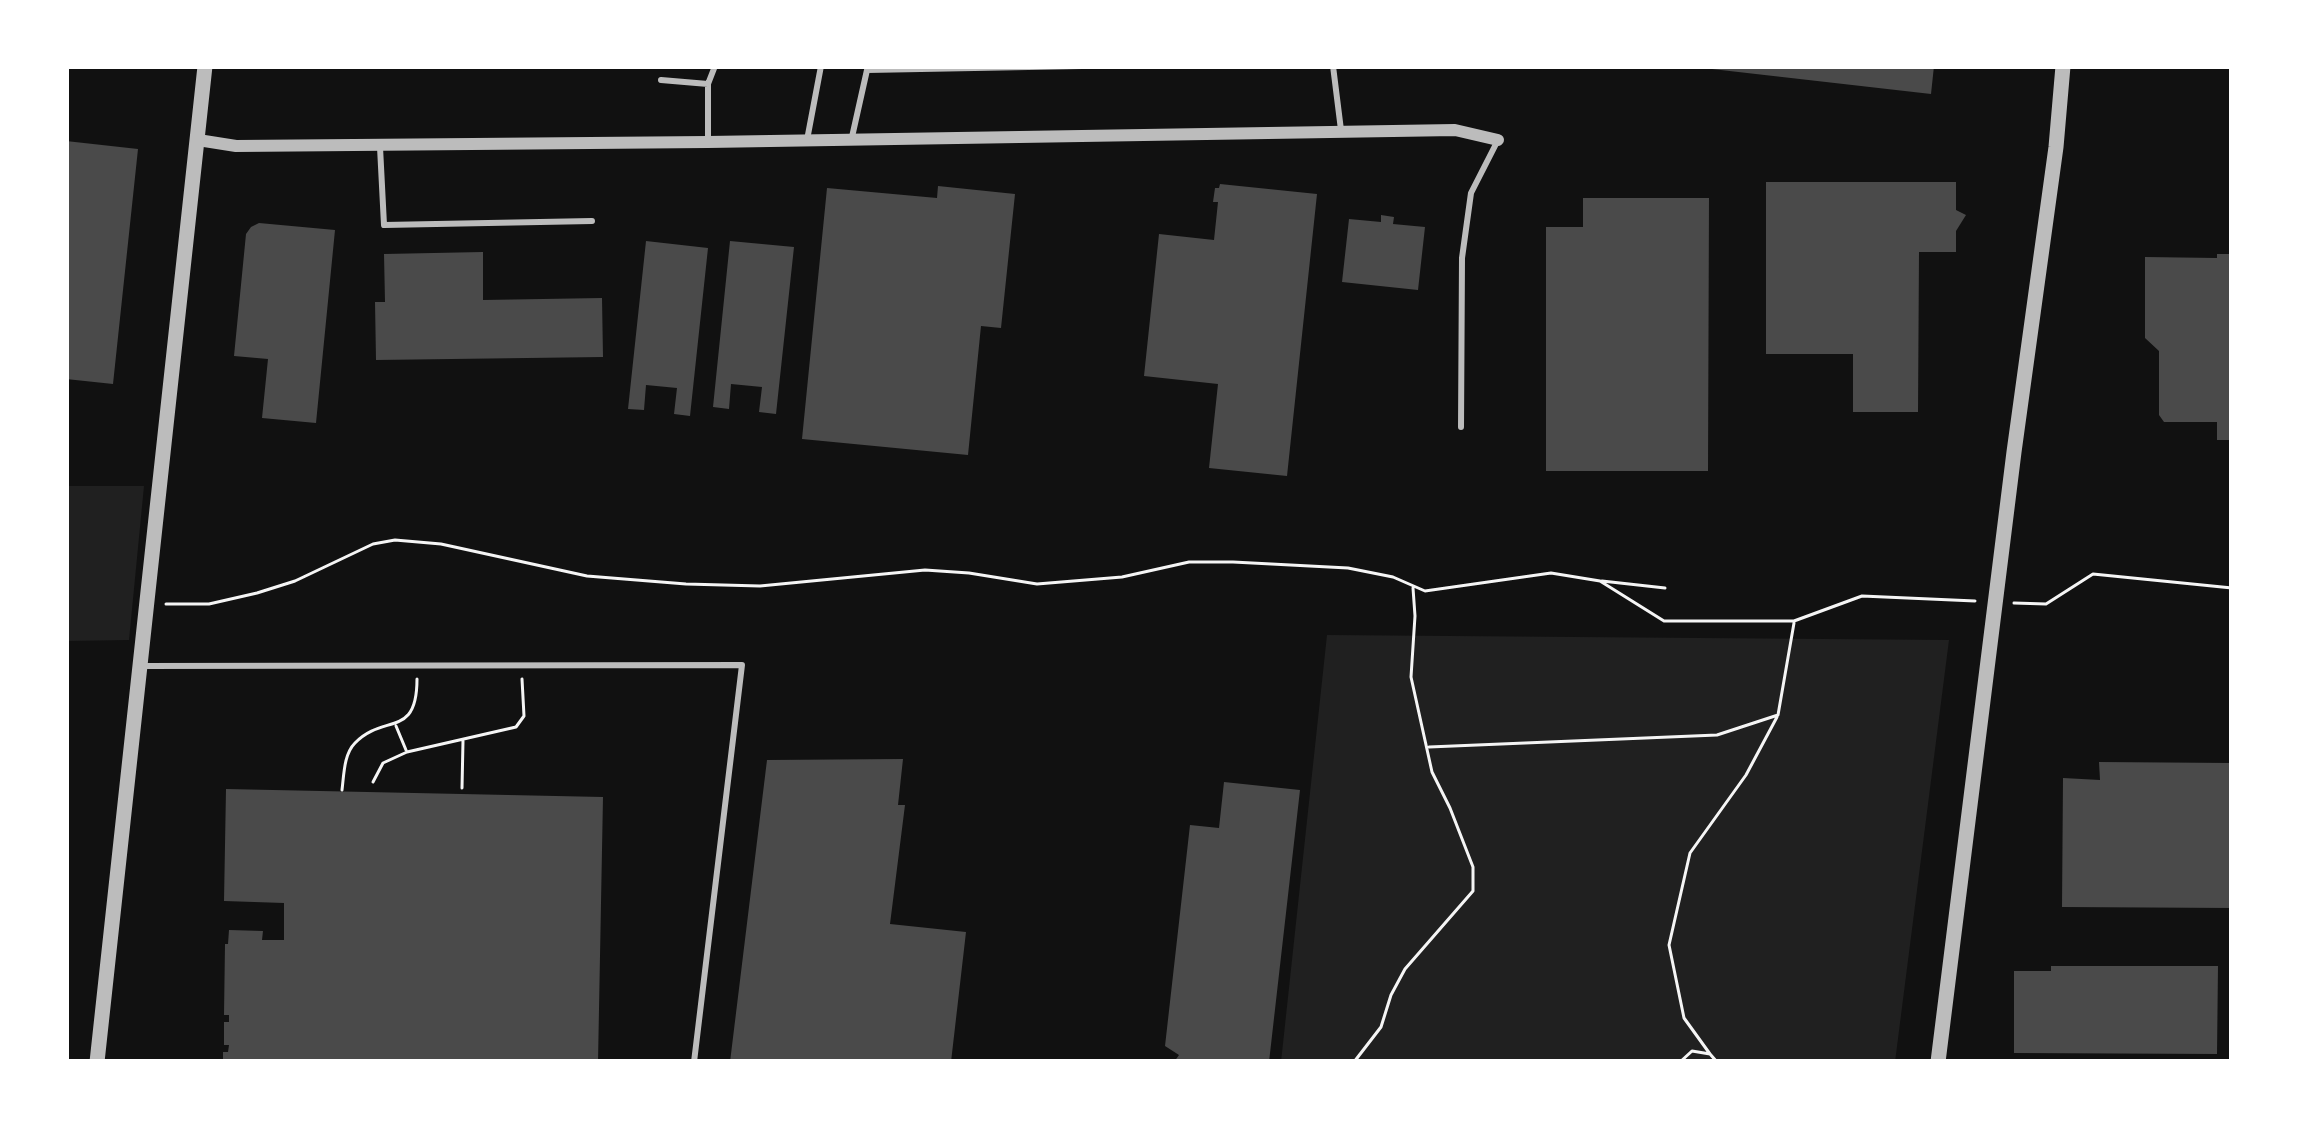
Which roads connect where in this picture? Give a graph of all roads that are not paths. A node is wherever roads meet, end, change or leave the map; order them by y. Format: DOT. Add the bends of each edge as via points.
graph roads {
  1 [pos="205,66"];
  2 [pos="715,66"];
  3 [pos="821,66"];
  4 [pos="1082,66"];
  5 [pos="1333,66"];
  6 [pos="2063,66"];
  7 [pos="867,68"];
  8 [pos="661,80"];
  9 [pos="708,84"];
  10 [pos="1341,133"];
  11 [pos="852,139"];
  12 [pos="198,140"];
  13 [pos="807,140"];
  14 [pos="1498,140"];
  15 [pos="708,142"];
  16 [pos="380,144"];
  17 [pos="592,221"];
  18 [pos="1461,428"];
  19 [pos="142,666"];
  20 [pos="98,1062"];
  21 [pos="694,1062"];
  22 [pos="1938,1062"];
  1 -- 12 [label="street"];
  2 -- 9 [label="lane"];
  3 -- 13 [label="lane"];
  4 -- 7 [label="lane"];
  5 -- 10 [label="lane"];
  6 -- 22 [label="street"];
  7 -- 11 [label="lane"];
  8 -- 9 [label="lane"];
  9 -- 15 [label="lane"];
  10 -- 11 [label="street"];
  10 -- 14 [label="street" via="1455,130"];
  11 -- 13 [label="street"];
  12 -- 16 [label="street"];
  12 -- 19 [label="street"];
  13 -- 15 [label="street"];
  14 -- 18 [label="lane" via="1472,193 1462,258"];
  15 -- 16 [label="street"];
  16 -- 17 [label="lane" via="384,225"];
  19 -- 20 [label="street"];
  19 -- 21 [label="lane" via="742,665"];
}
